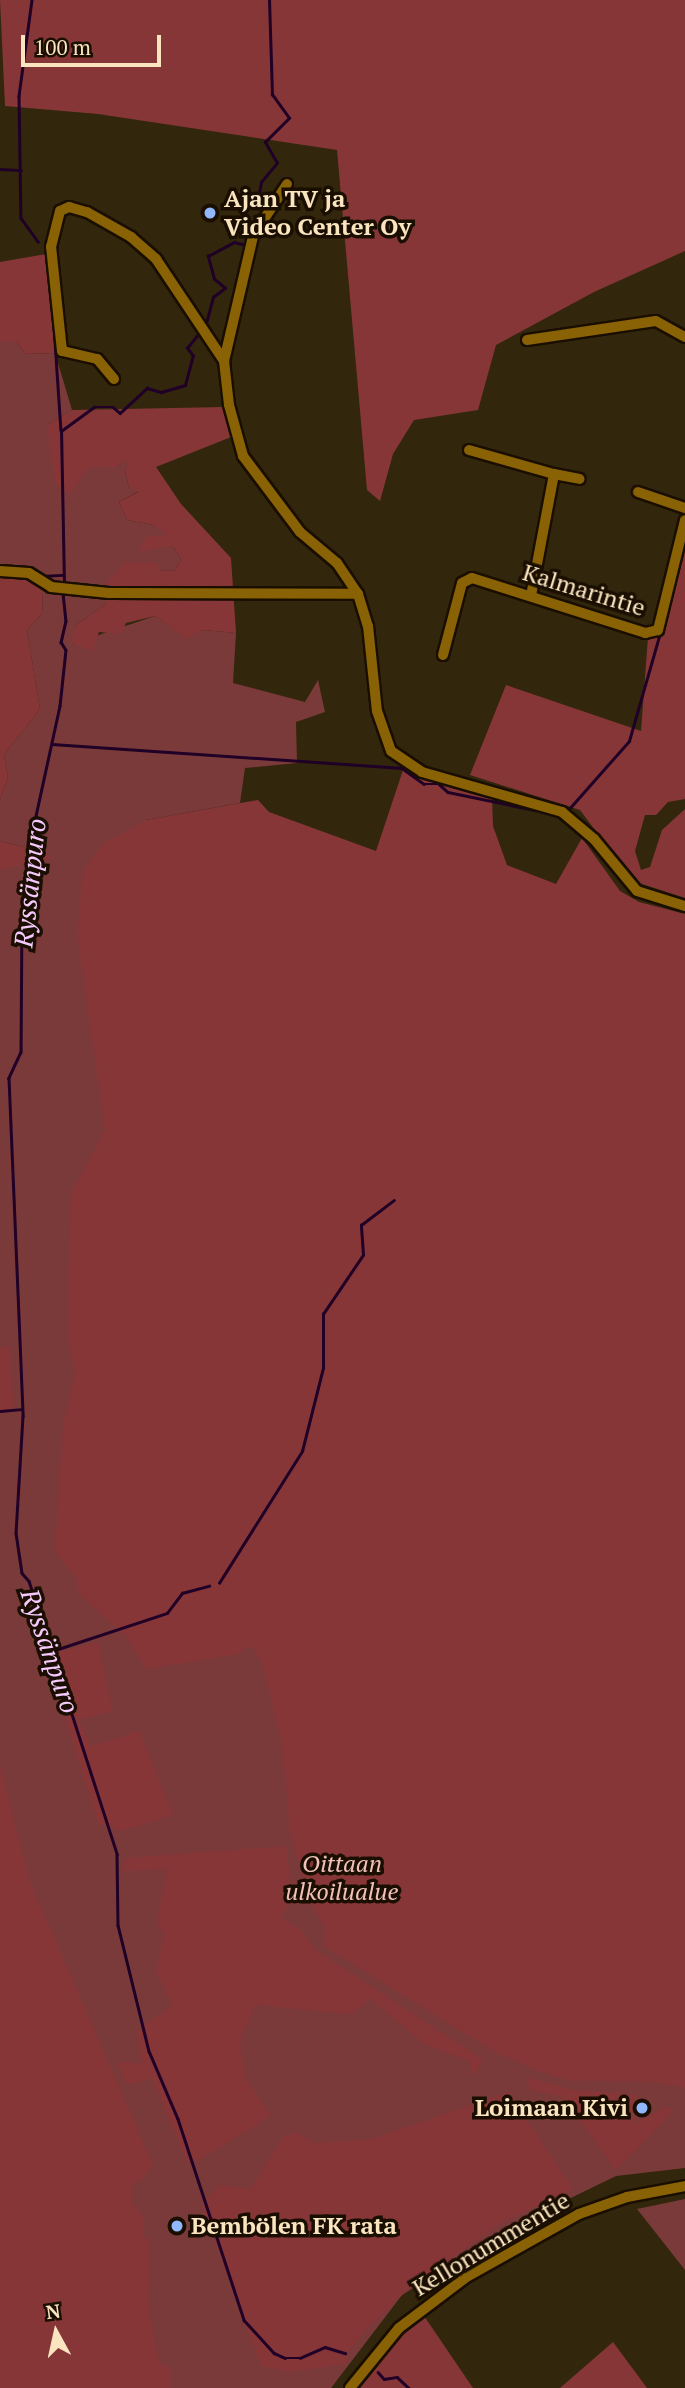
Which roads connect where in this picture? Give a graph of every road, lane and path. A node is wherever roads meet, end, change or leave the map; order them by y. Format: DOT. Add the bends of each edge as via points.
graph roads {
  1 [pos="287,184"];
  2 [pos="685,337"];
  3 [pos="527,340"];
  4 [pos="224,361"];
  5 [pos="114,379"];
  6 [pos="469,450"];
  7 [pos="554,474"];
  8 [pos="580,479"];
  9 [pos="638,492"];
  10 [pos="685,508"];
  11 [pos="685,520"];
  12 [pos="0,571"];
  13 [pos="358,594"];
  14 [pos="531,596"];
  15 [pos="443,655"];
  16 [pos="685,906"];
  17 [pos="685,2186"];
  18 [pos="350,2388"];
  1 -- 4 [label="street" via="253,236"];
  2 -- 3 [label="street" via="656,321"];
  4 -- 5 [label="street" via="156,259 131,237 87,212 69,208 60,211 51,247 62,351 97,359"];
  4 -- 13 [label="street" via="229,405 243,456 300,532 337,563"];
  6 -- 7 [label="street"];
  7 -- 8 [label="street"];
  7 -- 14 [label="street"];
  9 -- 10 [label="street"];
  11 -- 14 [label="street, Kalmarintie" via="658,630 645,633"];
  12 -- 13 [label="street" via="22,570 51,587 109,593"];
  13 -- 16 [label="street" via="368,626 377,711 391,751 422,772 562,812 594,839 637,891"];
  14 -- 15 [label="street, Kalmarintie" via="472,578 462,583"];
  17 -- 18 [label="street, Kellonummentie" via="590,2209 476,2272 399,2328"];
}
